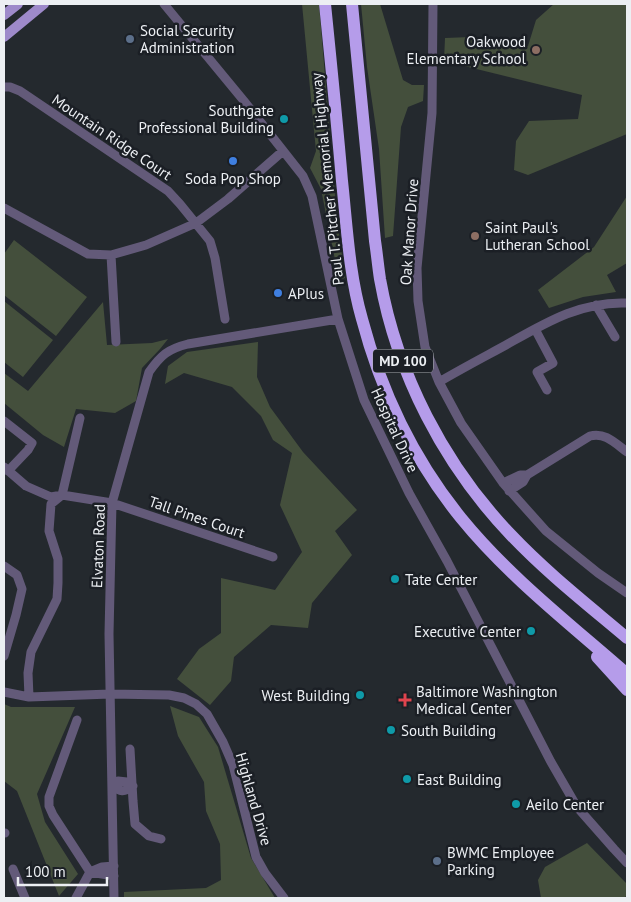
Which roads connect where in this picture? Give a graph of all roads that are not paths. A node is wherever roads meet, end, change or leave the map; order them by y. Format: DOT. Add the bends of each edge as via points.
graph roads {
  1 [pos="18,4"];
  2 [pos="44,4"];
  3 [pos="164,4"];
  4 [pos="325,4"];
  5 [pos="352,4"];
  6 [pos="433,4"];
  7 [pos="4,15"];
  8 [pos="4,37"];
  9 [pos="4,87"];
  10 [pos="283,151"];
  11 [pos="4,208"];
  12 [pos="196,223"];
  13 [pos="111,255"];
  14 [pos="627,303"];
  15 [pos="596,306"];
  16 [pos="225,319"];
  17 [pos="338,319"];
  18 [pos="535,329"];
  19 [pos="615,337"];
  20 [pos="116,342"];
  21 [pos="439,382"];
  22 [pos="547,390"];
  23 [pos="80,418"];
  24 [pos="4,421"];
  25 [pos="627,452"];
  26 [pos="6,469"];
  27 [pos="527,475"];
  28 [pos="503,483"];
  29 [pos="509,491"];
  30 [pos="62,495"];
  31 [pos="480,500"];
  32 [pos="112,502"];
  33 [pos="274,557"];
  34 [pos="4,566"];
  35 [pos="530,590"];
  36 [pos="627,593"];
  37 [pos="627,629"];
  38 [pos="627,638"];
  39 [pos="4,656"];
  40 [pos="627,674"];
  41 [pos="627,690"];
  42 [pos="4,692"];
  43 [pos="110,694"];
  44 [pos="29,697"];
  45 [pos="77,720"];
  46 [pos="130,749"];
  47 [pos="112,785"];
  48 [pos="133,786"];
  49 [pos="160,839"];
  50 [pos="627,862"];
  51 [pos="114,866"];
  52 [pos="12,870"];
  53 [pos="90,872"];
  54 [pos="114,876"];
  55 [pos="25,898"];
  56 [pos="76,898"];
  57 [pos="114,898"];
  58 [pos="284,898"];
  1 -- 7 [label="main road"];
  2 -- 8 [label="main road"];
  3 -- 10 [label="street, Hospital Drive"];
  4 -- 35 [label="highway, Paul T. Pitcher Memorial Highway / MD 100" via="355,289 383,384 397,417 435,483 460,518"];
  5 -- 31 [label="highway, MD 100" via="375,241 387,308 406,370 421,405 437,436"];
  6 -- 21 [label="street, Oak Manor Drive" via="432,113 418,301 425,347"];
  9 -- 12 [label="street, Mountain Ridge Court" via="20,91 168,191"];
  10 -- 12 [label="street"];
  10 -- 17 [label="street, Hospital Drive" via="312,196"];
  11 -- 13 [label="street" via="88,254"];
  12 -- 13 [label="street" via="146,245"];
  12 -- 16 [label="street, Mountain Ridge Court" via="210,241 216,258"];
  13 -- 20 [label="street"];
  14 -- 15 [label="street"];
  15 -- 18 [label="street" via="569,312"];
  15 -- 19 [label="street"];
  17 -- 32 [label="street, Elvaton Road" via="188,344 164,354 149,372"];
  17 -- 50 [label="street, Hospital Drive" via="364,400 552,762 577,807"];
  18 -- 21 [label="street"];
  18 -- 22 [label="street" via="553,363 537,372"];
  21 -- 28 [label="street, Oak Manor Drive" via="461,422"];
  23 -- 30 [label="street"];
  24 -- 26 [label="street" via="32,443"];
  25 -- 27 [label="street" via="596,434"];
  26 -- 30 [label="street, Tall Pines Court" via="26,486 51,497"];
  27 -- 28 [label="street"];
  27 -- 29 [label="street" via="523,482"];
  28 -- 29 [label="street, Oak Manor Drive"];
  29 -- 36 [label="street, Oak Manor Drive" via="546,531"];
  30 -- 32 [label="street, Tall Pines Court"];
  30 -- 44 [label="street" via="50,504 49,531 58,559 56,599 31,652"];
  31 -- 37 [label="highway" via="530,550"];
  31 -- 38 [label="highway, MD 100" via="528,552"];
  32 -- 33 [label="street, Tall Pines Court"];
  32 -- 43 [label="street, Elvaton Road"];
  34 -- 39 [label="street" via="17,575 22,589"];
  35 -- 40 [label="highway, Paul T. Pitcher Memorial Highway / MD 100"];
  35 -- 41 [label="highway"];
  42 -- 44 [label="street, Highland Drive"];
  43 -- 44 [label="street, Highland Drive"];
  43 -- 47 [label="street, Elvaton Road"];
  43 -- 58 [label="street, Highland Drive" via="184,698 207,714 233,765 256,856"];
  45 -- 53 [label="street" via="49,797 53,815"];
  46 -- 48 [label="street"];
  47 -- 48 [label="street" via="118,791 126,791"];
  47 -- 51 [label="street, Elvaton Road"];
  48 -- 49 [label="street" via="135,824 149,836"];
  51 -- 53 [label="street"];
  51 -- 54 [label="street, Elvaton Road"];
  52 -- 55 [label="street"];
  53 -- 54 [label="street"];
  53 -- 56 [label="street"];
  54 -- 57 [label="street, Elvaton Road"];
}
